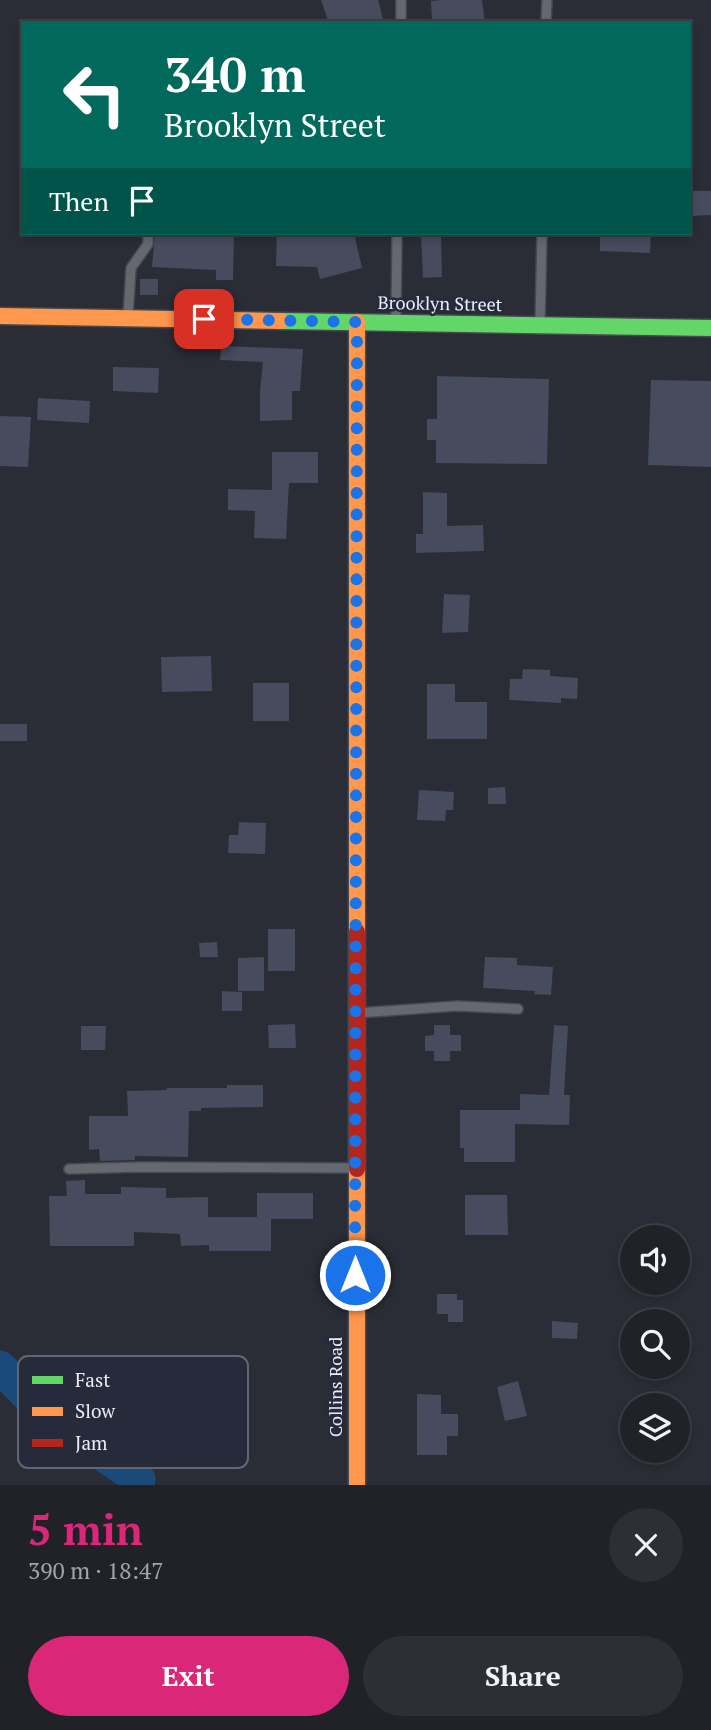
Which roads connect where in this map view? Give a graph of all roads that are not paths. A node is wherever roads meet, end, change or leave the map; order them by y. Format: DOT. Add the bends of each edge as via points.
graph roads {
  1 [pos="401,0"];
  2 [pos="547,0"];
  3 [pos="401,21"];
  4 [pos="546,21"];
  5 [pos="148,235"];
  6 [pos="397,235"];
  7 [pos="542,235"];
  8 [pos="0,316"];
  9 [pos="128,318"];
  10 [pos="357,322"];
  11 [pos="396,322"];
  12 [pos="540,325"];
  13 [pos="711,328"];
  14 [pos="518,1009"];
  15 [pos="356,1013"];
  16 [pos="356,1168"];
  17 [pos="69,1169"];
  18 [pos="357,1485"];
  1 -- 3 [label="lane"];
  2 -- 4 [label="lane"];
  5 -- 9 [label="lane" via="148,244 131,268"];
  6 -- 11 [label="lane"];
  7 -- 12 [label="lane"];
  8 -- 9 [label="street, Brooklyn Street"];
  9 -- 10 [label="street, Brooklyn Street"];
  10 -- 11 [label="street, Brooklyn Street"];
  10 -- 15 [label="street, Collins Road"];
  11 -- 12 [label="street, Brooklyn Street"];
  12 -- 13 [label="street, Brooklyn Street"];
  14 -- 15 [label="lane" via="457,1006"];
  15 -- 16 [label="street, Collins Road"];
  16 -- 17 [label="lane"];
  16 -- 18 [label="street, Collins Road"];
}
